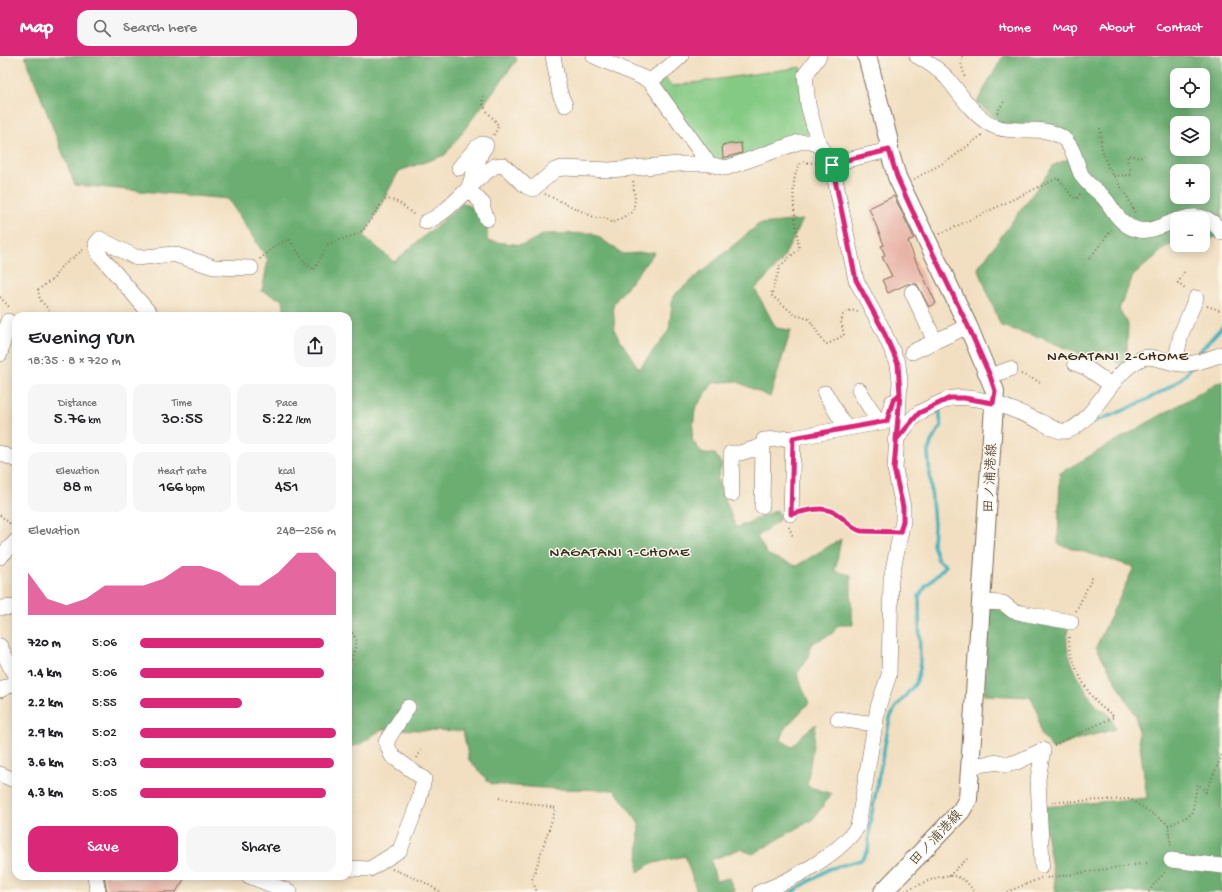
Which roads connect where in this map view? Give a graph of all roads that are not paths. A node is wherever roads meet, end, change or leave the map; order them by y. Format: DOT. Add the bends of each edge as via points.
graph roads {
  1 [pos="553,56"];
  2 [pos="594,56"];
  3 [pos="681,56"];
  4 [pos="818,56"];
  5 [pos="867,56"];
  6 [pos="917,56"];
  7 [pos="650,81"];
  8 [pos="565,105"];
  9 [pos="819,145"];
  10 [pos="889,150"];
  11 [pos="831,163"];
  12 [pos="709,164"];
  13 [pos="459,168"];
  14 [pos="468,189"];
  15 [pos="487,219"];
  16 [pos="1210,220"];
  17 [pos="426,222"];
  18 [pos="1170,223"];
  19 [pos="1222,233"];
  20 [pos="842,265"];
  21 [pos="251,268"];
  22 [pos="912,292"];
  23 [pos="1196,299"];
  24 [pos="149,312"];
  25 [pos="8,322"];
  26 [pos="968,326"];
  27 [pos="882,328"];
  28 [pos="934,341"];
  29 [pos="912,352"];
  30 [pos="0,354"];
  31 [pos="1222,354"];
  32 [pos="1076,363"];
  33 [pos="1175,363"];
  34 [pos="1111,385"];
  35 [pos="859,390"];
  36 [pos="825,393"];
  37 [pos="900,394"];
  38 [pos="993,403"];
  39 [pos="878,421"];
  40 [pos="846,428"];
  41 [pos="793,438"];
  42 [pos="896,440"];
  43 [pos="763,446"];
  44 [pos="0,453"];
  45 [pos="12,458"];
  46 [pos="732,494"];
  47 [pos="762,506"];
  48 [pos="791,514"];
  49 [pos="12,545"];
  50 [pos="0,557"];
  51 [pos="982,602"];
  52 [pos="12,607"];
  53 [pos="0,608"];
  54 [pos="1071,622"];
  55 [pos="0,646"];
  56 [pos="12,670"];
  57 [pos="12,684"];
  58 [pos="0,690"];
  59 [pos="408,707"];
  60 [pos="838,719"];
  61 [pos="875,724"];
  62 [pos="970,766"];
  63 [pos="0,774"];
  64 [pos="12,779"];
  65 [pos="1172,860"];
  66 [pos="1042,865"];
  67 [pos="1222,866"];
  68 [pos="352,868"];
  69 [pos="96,880"];
  70 [pos="259,880"];
  71 [pos="891,891"];
  72 [pos="98,892"];
  73 [pos="290,892"];
  74 [pos="760,892"];
  1 -- 8 [label="street" via="560,94"];
  2 -- 7 [label="street"];
  3 -- 7 [label="street"];
  4 -- 9 [label="street" via="805,75 808,105"];
  5 -- 10 [label="main road, 田ノ浦港線"];
  6 -- 18 [label="street" via="940,72 979,116 993,126 1048,132 1064,139 1084,180 1104,197 1119,218 1134,228 1155,230"];
  7 -- 12 [label="street"];
  9 -- 11 [label="street"];
  9 -- 12 [label="street" via="799,142 726,168"];
  10 -- 11 [label="street"];
  10 -- 26 [label="main road, 田ノ浦港線" via="897,177"];
  11 -- 27 [label="street" via="856,280"];
  12 -- 14 [label="street" via="591,170 562,168 554,170 533,189 526,186 503,165 490,169"];
  13 -- 14 [label="street" via="482,144 486,145"];
  14 -- 15 [label="street" via="483,204"];
  14 -- 17 [label="street" via="437,218"];
  16 -- 19 [label="street" via="1215,222"];
  20 -- 27 [label="street" via="851,289 878,329"];
  21 -- 24 [label="street" via="214,267 173,254 137,258 100,239 96,244 99,254"];
  22 -- 28 [label="street"];
  23 -- 33 [label="street" via="1181,334"];
  25 -- 30 [label="street"];
  26 -- 28 [label="street"];
  26 -- 38 [label="main road, 田ノ浦港線" via="995,391"];
  27 -- 37 [label="street" via="898,364"];
  28 -- 29 [label="street"];
  31 -- 33 [label="street" via="1186,364"];
  32 -- 34 [label="street"];
  33 -- 34 [label="street" via="1150,357 1143,358 1123,371"];
  34 -- 38 [label="street" via="1088,414 1065,431"];
  35 -- 39 [label="street"];
  36 -- 40 [label="street"];
  37 -- 39 [label="street" via="893,400 887,421"];
  37 -- 42 [label="street"];
  38 -- 42 [label="street" via="950,398 919,413"];
  38 -- 51 [label="main road, 田ノ浦港線"];
  39 -- 40 [label="street"];
  40 -- 41 [label="street"];
  41 -- 43 [label="street" via="764,440"];
  41 -- 48 [label="street"];
  42 -- 61 [label="street" via="894,469 903,507 903,521 890,579 889,675"];
  43 -- 46 [label="street" via="731,453"];
  43 -- 47 [label="street"];
  44 -- 45 [label="street"];
  49 -- 50 [label="street"];
  51 -- 54 [label="street" via="1003,603 1013,611"];
  51 -- 62 [label="main road, 田ノ浦港線"];
  52 -- 53 [label="street"];
  55 -- 56 [label="street"];
  57 -- 58 [label="street"];
  59 -- 68 [label="street" via="386,746 392,756 424,779 418,803 400,850 370,869"];
  60 -- 61 [label="street"];
  61 -- 74 [label="street" via="858,826 851,837 839,848 804,870"];
  62 -- 66 [label="street" via="999,762 1006,765 1044,750 1038,779"];
  62 -- 71 [label="main road, 田ノ浦港線" via="968,799 961,811"];
  63 -- 64 [label="street"];
  65 -- 67 [label="street"];
  69 -- 72 [label="street"];
  70 -- 73 [label="street"];
}
